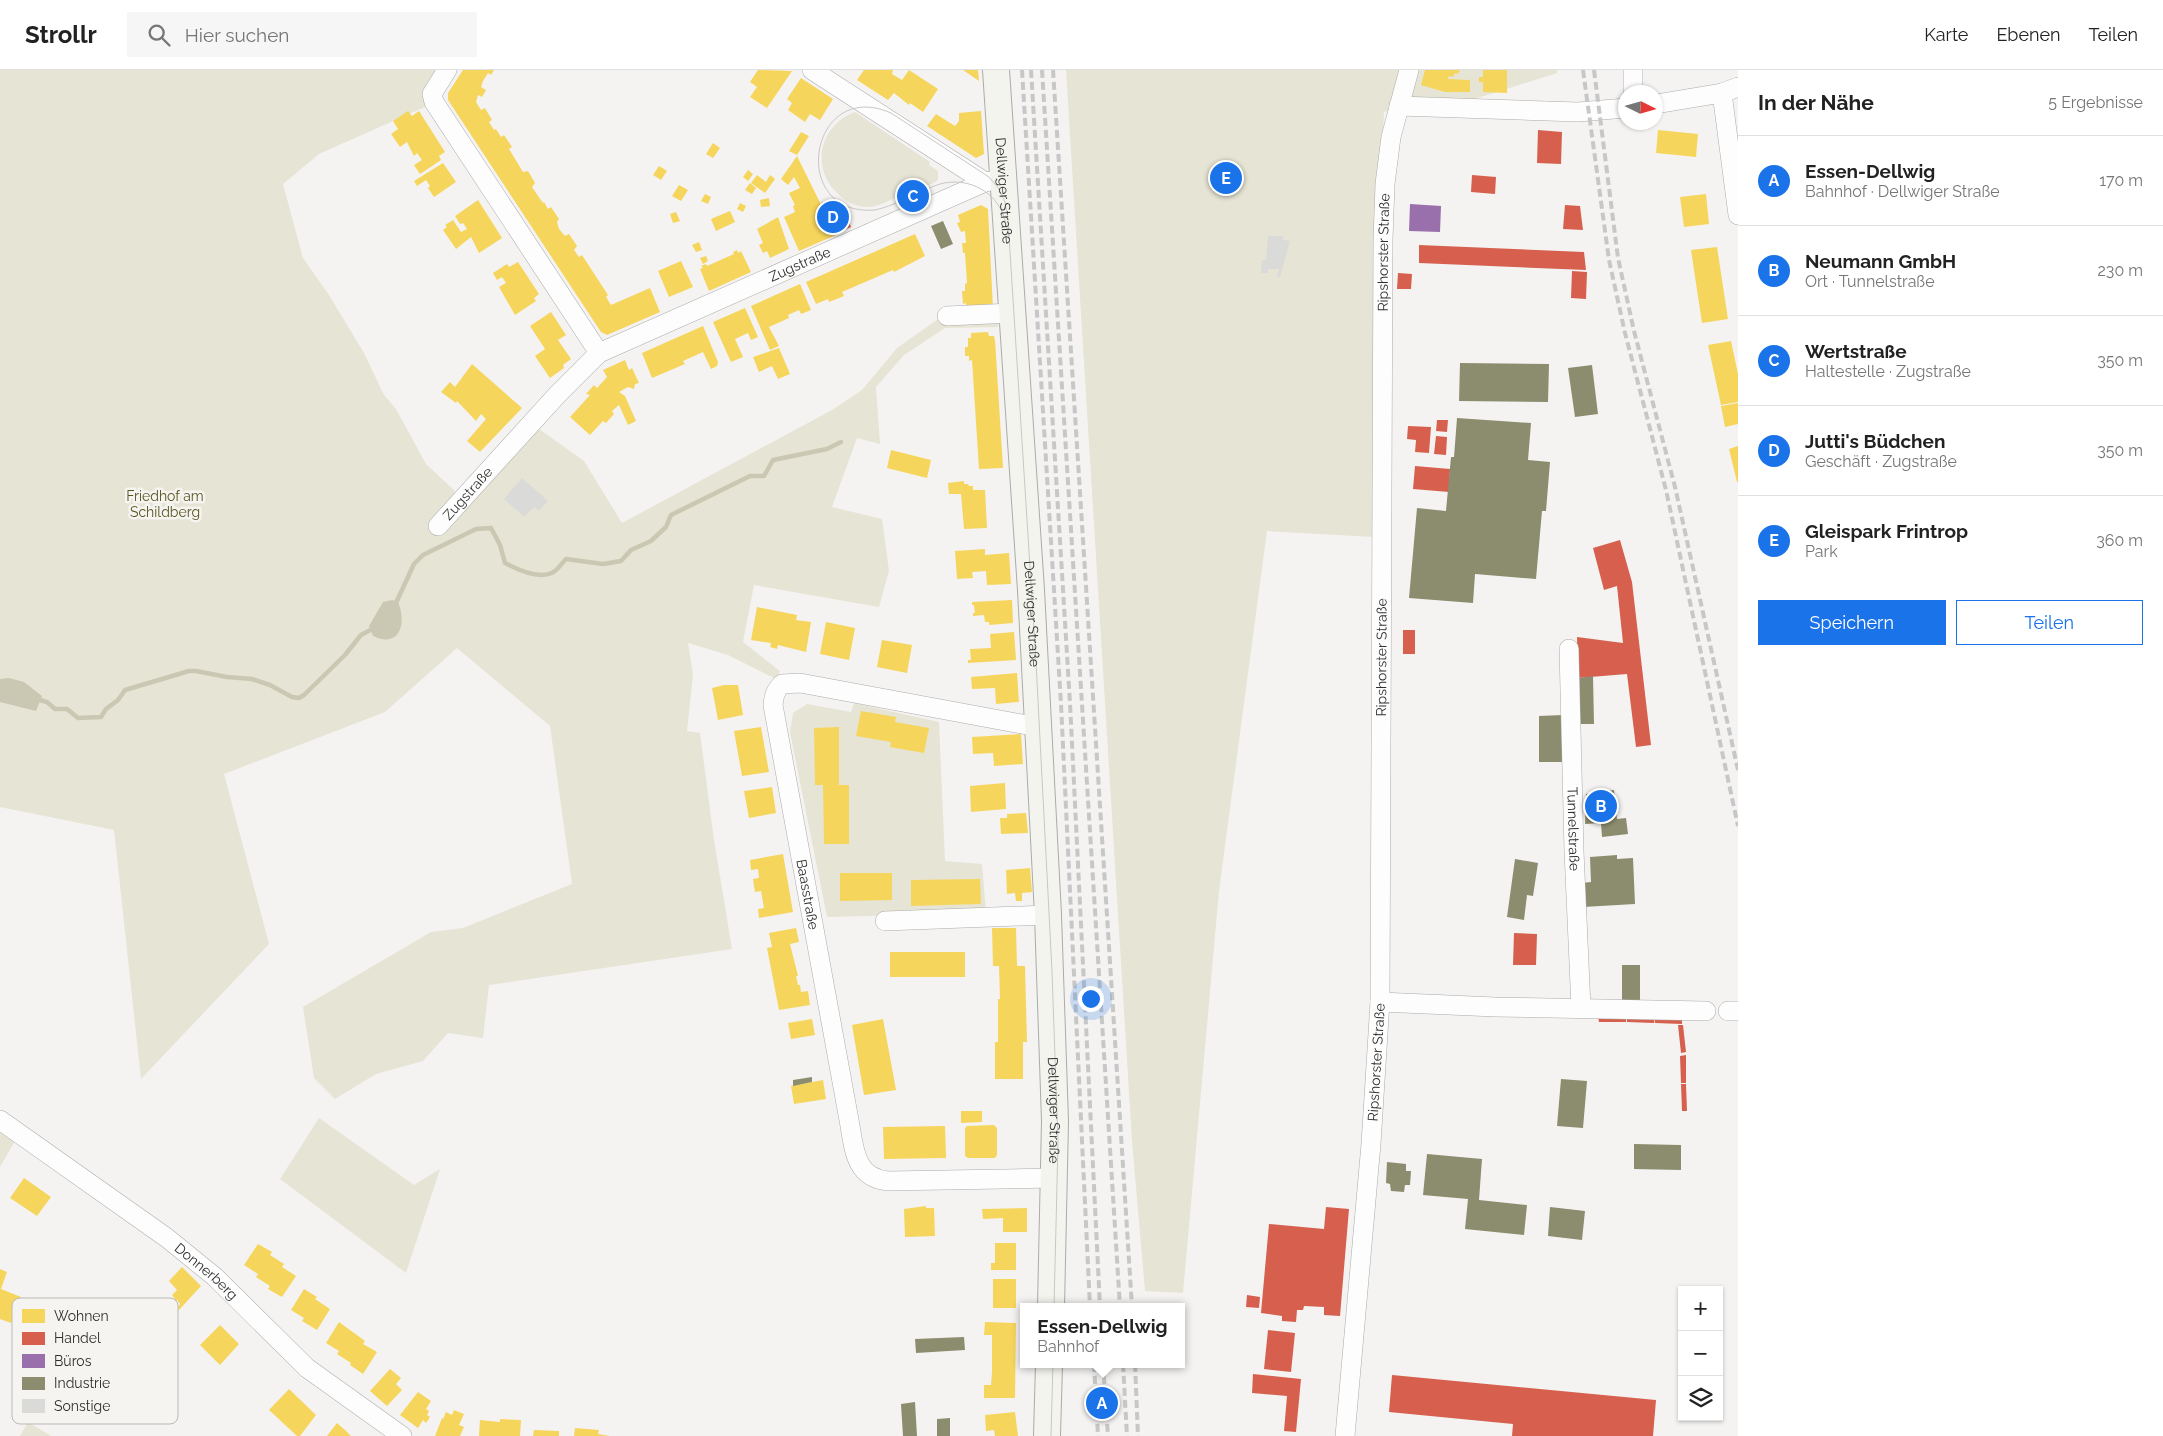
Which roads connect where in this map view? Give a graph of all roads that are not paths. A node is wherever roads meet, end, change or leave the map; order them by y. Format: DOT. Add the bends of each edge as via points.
graph roads {
  1 [pos="447,70"];
  2 [pos="812,70"];
  3 [pos="996,70"];
  4 [pos="1409,70"];
  5 [pos="1633,70"];
  6 [pos="1633,85"];
  7 [pos="1730,90"];
  8 [pos="1663,103"];
  9 [pos="1399,106"];
  10 [pos="1618,109"];
  11 [pos="994,181"];
  12 [pos="1738,215"];
  13 [pos="1012,313"];
  14 [pos="948,316"];
  15 [pos="599,353"];
  16 [pos="438,526"];
  17 [pos="1569,649"];
  18 [pos="1038,727"];
  19 [pos="1048,915"];
  20 [pos="885,921"];
  21 [pos="1380,1002"];
  22 [pos="1581,1008"];
  23 [pos="1706,1010"];
  24 [pos="0,1120"];
  25 [pos="1053,1178"];
  26 [pos="1051,1303"];
  27 [pos="1049,1368"];
  28 [pos="402,1436"];
  29 [pos="1046,1436"];
  30 [pos="1345,1436"];
  1 -- 15 [label="street" via="432,94 434,102"];
  2 -- 11 [label="street"];
  3 -- 11 [label="main road, Dellwiger Straße"];
  4 -- 9 [label="street, Ripshorster Straße"];
  5 -- 6 [label="street"];
  7 -- 8 [label="street"];
  7 -- 12 [label="street"];
  9 -- 10 [label="street" via="1578,112"];
  9 -- 21 [label="street, Ripshorster Straße" via="1387,161 1382,240"];
  11 -- 13 [label="main road, Dellwiger Straße"];
  11 -- 15 [label="street, Zugstraße"];
  13 -- 14 [label="street"];
  13 -- 18 [label="main road, Dellwiger Straße"];
  15 -- 16 [label="street, Zugstraße"];
  17 -- 22 [label="street, Tunnelstraße"];
  18 -- 19 [label="main road, Dellwiger Straße"];
  18 -- 25 [label="street, Baasstraße" via="800,683 782,684 776,690 773,705 854,1147 862,1168 871,1178 888,1181"];
  19 -- 20 [label="street"];
  19 -- 25 [label="main road, Dellwiger Straße" via="1055,1121"];
  21 -- 22 [label="street"];
  21 -- 30 [label="street, Ripshorster Straße"];
  22 -- 23 [label="street"];
  24 -- 28 [label="street, Donnerberg" via="168,1238 215,1277 307,1368"];
  25 -- 26 [label="main road, Dellwiger Straße"];
  27 -- 29 [label="main road"];
}
